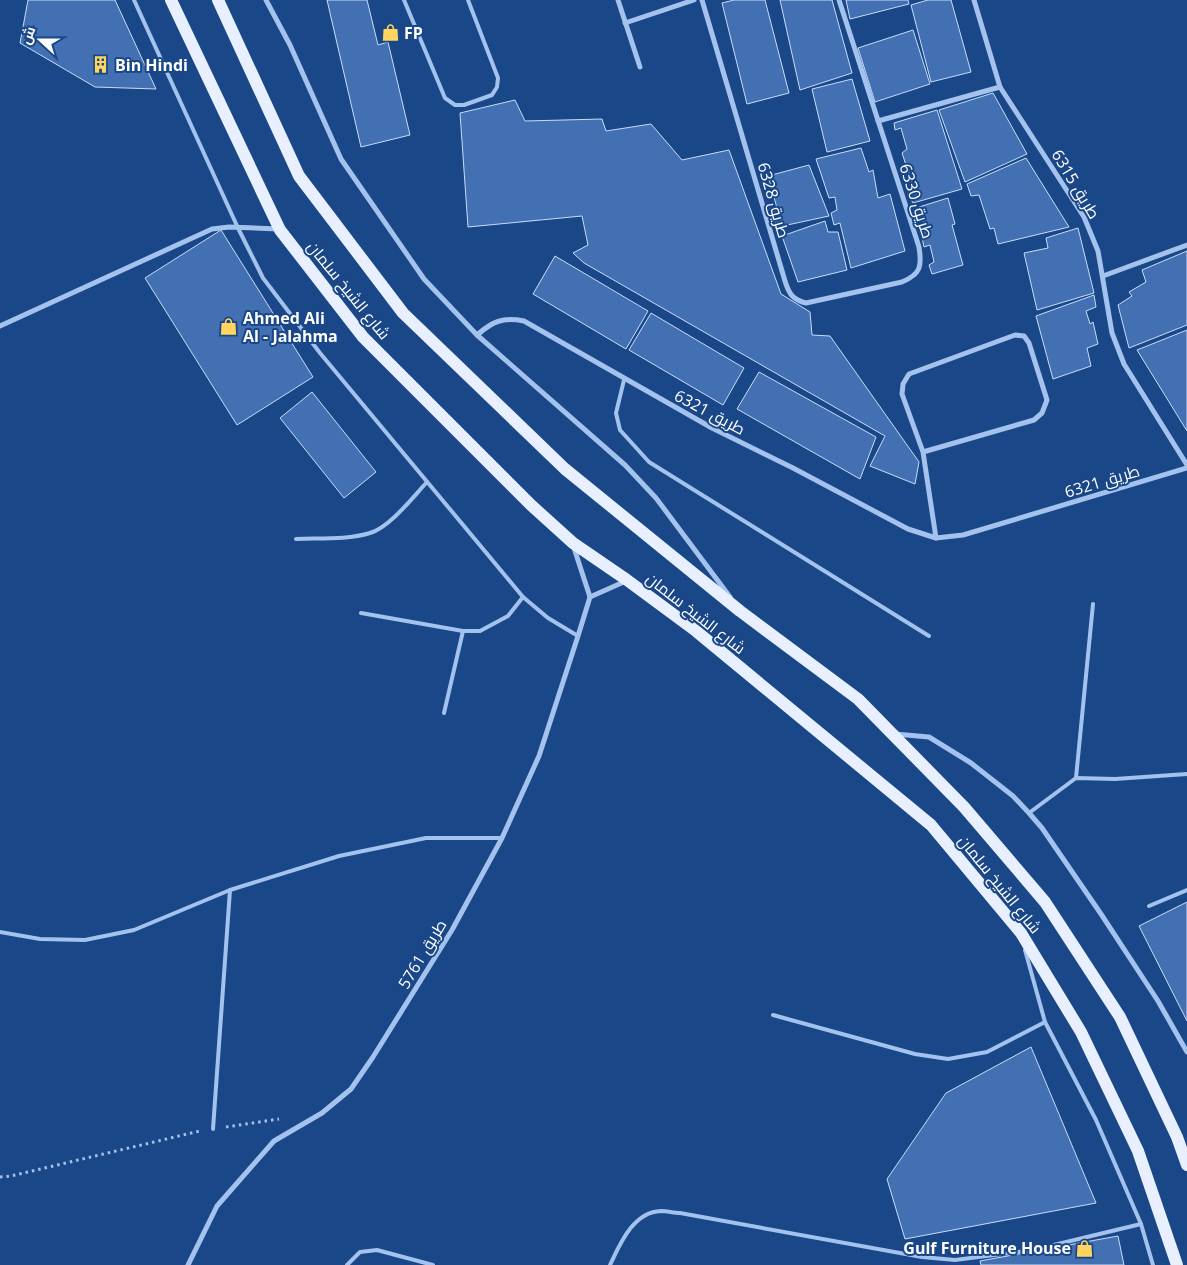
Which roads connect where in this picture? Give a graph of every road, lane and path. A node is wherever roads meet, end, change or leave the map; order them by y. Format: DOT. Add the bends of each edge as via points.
graph roads {
  1 [pos="134,0"];
  2 [pos="171,0"];
  3 [pos="218,0"];
  4 [pos="266,0"];
  5 [pos="404,0"];
  6 [pos="468,0"];
  7 [pos="618,0"];
  8 [pos="694,0"];
  9 [pos="702,0"];
  10 [pos="840,0"];
  11 [pos="974,0"];
  12 [pos="625,24"];
  13 [pos="640,67"];
  14 [pos="1000,87"];
  15 [pos="878,121"];
  16 [pos="238,228"];
  17 [pos="280,230"];
  18 [pos="1187,245"];
  19 [pos="1103,276"];
  20 [pos="902,282"];
  21 [pos="0,326"];
  22 [pos="477,335"];
  23 [pos="624,380"];
  24 [pos="923,452"];
  25 [pos="1187,467"];
  26 [pos="427,482"];
  27 [pos="936,538"];
  28 [pos="296,539"];
  29 [pos="573,543"];
  30 [pos="627,580"];
  31 [pos="590,597"];
  32 [pos="523,598"];
  33 [pos="1094,604"];
  34 [pos="740,611"];
  35 [pos="361,613"];
  36 [pos="464,631"];
  37 [pos="578,636"];
  38 [pos="929,636"];
  39 [pos="444,713"];
  40 [pos="892,733"];
  41 [pos="1187,774"];
  42 [pos="1076,778"];
  43 [pos="1029,813"];
  44 [pos="502,838"];
  45 [pos="230,890"];
  46 [pos="1187,890"];
  47 [pos="1149,906"];
  48 [pos="0,932"];
  49 [pos="1021,933"];
  50 [pos="773,1016"];
  51 [pos="1045,1022"];
  52 [pos="1187,1052"];
  53 [pos="282,1118"];
  54 [pos="213,1129"];
  55 [pos="1187,1165"];
  56 [pos="0,1177"];
  57 [pos="1141,1224"];
  58 [pos="188,1265"];
  59 [pos="347,1265"];
  60 [pos="433,1265"];
  61 [pos="610,1265"];
  62 [pos="1153,1265"];
  63 [pos="1177,1265"];
  1 -- 16 [label="lane"];
  2 -- 17 [label="main road, شارع الشيخ سلمان"];
  3 -- 34 [label="main road, شارع الشيخ سلمان" via="299,176 403,312 564,469"];
  4 -- 22 [label="street" via="290,44 341,159 424,279"];
  5 -- 6 [label="lane" via="444,98 464,106 492,95 498,78"];
  7 -- 12 [label="street"];
  8 -- 12 [label="street"];
  9 -- 20 [label="street, طريق 6328" via="789,294 806,303"];
  10 -- 15 [label="street, طريق 6330"];
  11 -- 14 [label="street, طريق 6315"];
  12 -- 13 [label="street"];
  14 -- 15 [label="street"];
  14 -- 19 [label="street, طريق 6315" via="1084,217 1098,251"];
  15 -- 20 [label="street, طريق 6330" via="921,260 919,270"];
  16 -- 17 [label="street"];
  16 -- 21 [label="street" via="212,229"];
  16 -- 26 [label="lane" via="264,278 320,353"];
  17 -- 29 [label="main road, شارع الشيخ سلمان" via="363,337"];
  18 -- 19 [label="street"];
  19 -- 25 [label="street, طريق 6315" via="1112,333 1124,364"];
  22 -- 23 [label="street, طريق 6321" via="496,321 510,318 524,321"];
  22 -- 34 [label="street" via="625,465 661,504"];
  23 -- 27 [label="street, طريق 6321" via="908,529"];
  23 -- 38 [label="lane" via="616,414 620,430 649,462"];
  24 -- 24 [label="street" via="1034,420 1042,413 1046,400 1024,336 1015,334 909,374 902,394"];
  24 -- 27 [label="street"];
  25 -- 27 [label="street, طريق 6321" via="963,535"];
  26 -- 28 [label="lane" via="395,517 372,533"];
  26 -- 32 [label="lane"];
  29 -- 30 [label="main road, شارع الشيخ سلمان"];
  29 -- 31 [label="street"];
  30 -- 31 [label="street"];
  30 -- 49 [label="main road, شارع الشيخ سلمان" via="696,631 931,825"];
  31 -- 37 [label="street, طريق 5761"];
  32 -- 36 [label="lane" via="508,616 480,631"];
  32 -- 37 [label="lane"];
  33 -- 42 [label="lane"];
  34 -- 40 [label="main road, شارع الشيخ سلمان" via="858,699"];
  35 -- 36 [label="lane"];
  36 -- 39 [label="lane"];
  37 -- 44 [label="street, طريق 5761" via="539,756"];
  40 -- 43 [label="street" via="929,737 970,763 1013,796"];
  40 -- 55 [label="main road, شارع الشيخ سلمان" via="964,807 1045,902 1120,1017"];
  41 -- 42 [label="lane"];
  42 -- 43 [label="lane"];
  43 -- 52 [label="street" via="1101,914"];
  44 -- 45 [label="lane" via="426,838 339,856"];
  44 -- 58 [label="street, طريق 5761" via="452,930 351,1089 322,1113 274,1141 217,1206"];
  45 -- 48 [label="lane" via="134,930 85,940 40,939"];
  45 -- 54 [label="lane"];
  46 -- 47 [label="lane"];
  49 -- 51 [label="lane"];
  49 -- 63 [label="main road, شارع الشيخ سلمان" via="1081,1032 1138,1151"];
  50 -- 51 [label="lane" via="915,1054 948,1059 987,1052"];
  51 -- 57 [label="lane" via="1096,1120"];
  53 -- 54 [label="path"];
  54 -- 56 [label="path"];
  57 -- 61 [label="lane" via="1033,1250 955,1260 660,1211 644,1216 624,1235"];
  57 -- 62 [label="lane"];
  59 -- 60 [label="lane" via="360,1252 378,1250"];
}
